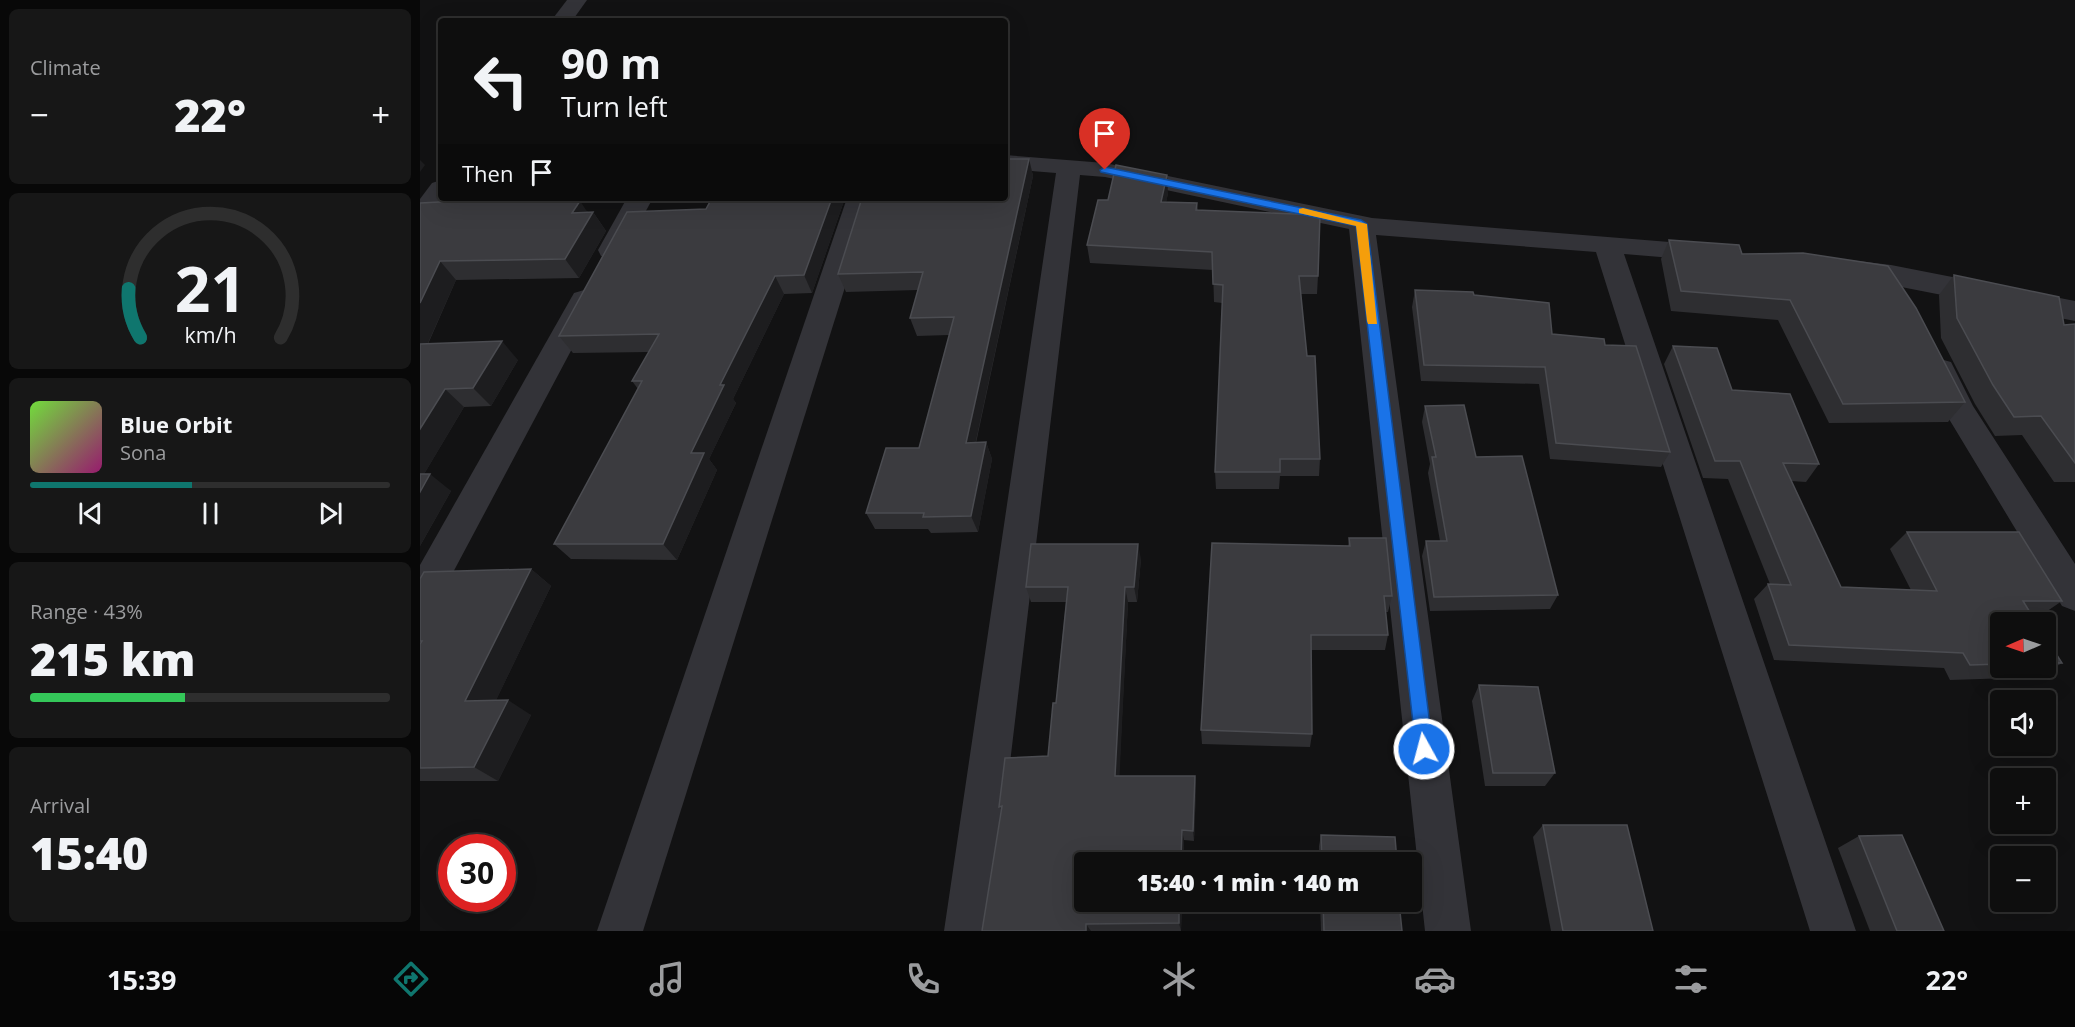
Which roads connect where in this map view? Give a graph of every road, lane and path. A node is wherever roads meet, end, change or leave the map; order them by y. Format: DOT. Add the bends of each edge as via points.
graph roads {
  1 [pos="577,0"];
  2 [pos="563,18"];
  3 [pos="1008,162"];
  4 [pos="1069,167"];
  5 [pos="438,192"];
  6 [pos="638,201"];
  7 [pos="859,201"];
  8 [pos="420,218"];
  9 [pos="1361,224"];
  10 [pos="1607,245"];
  11 [pos="1732,255"];
  12 [pos="1823,266"];
  13 [pos="1890,274"];
  14 [pos="1907,306"];
  15 [pos="2075,311"];
  16 [pos="1928,348"];
  17 [pos="2075,595"];
  18 [pos="420,598"];
  19 [pos="620,931"];
  20 [pos="967,931"];
  21 [pos="1448,931"];
  22 [pos="1833,931"];
  1 -- 2 [label="street"];
  3 -- 4 [label="street"];
  4 -- 9 [label="street" via="1140,177"];
  4 -- 20 [label="street"];
  5 -- 8 [label="street"];
  6 -- 18 [label="street"];
  7 -- 19 [label="street"];
  9 -- 10 [label="street"];
  9 -- 21 [label="street"];
  10 -- 11 [label="street"];
  10 -- 22 [label="street"];
  12 -- 13 [label="street"];
  13 -- 14 [label="street"];
  13 -- 15 [label="street"];
  16 -- 17 [label="street" via="1960,411"];
}
